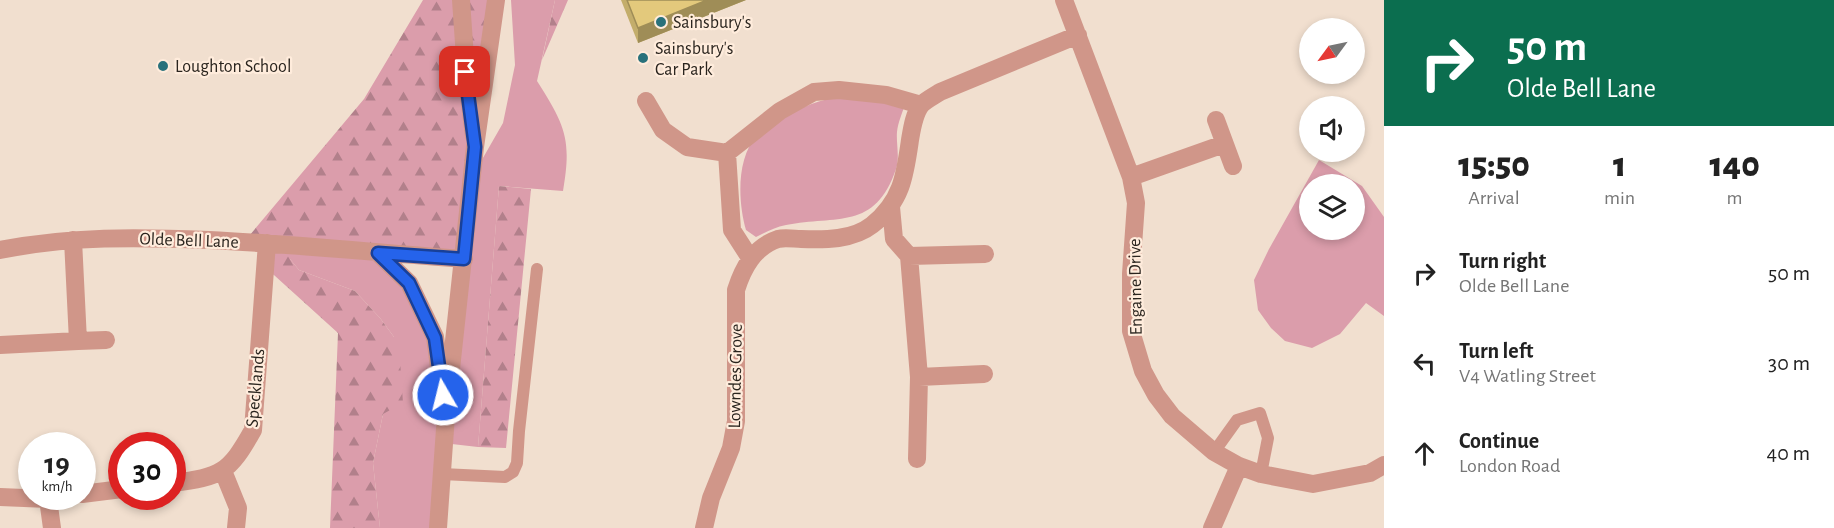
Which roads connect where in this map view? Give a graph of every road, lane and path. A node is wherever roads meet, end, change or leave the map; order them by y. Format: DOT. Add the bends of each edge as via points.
graph roads {
  1 [pos="461,0"];
  2 [pos="496,0"];
  3 [pos="1064,0"];
  4 [pos="1078,35"];
  5 [pos="646,101"];
  6 [pos="921,105"];
  7 [pos="1216,120"];
  8 [pos="1224,144"];
  9 [pos="475,147"];
  10 [pos="727,153"];
  11 [pos="1233,166"];
  12 [pos="1131,177"];
  13 [pos="891,207"];
  14 [pos="73,240"];
  15 [pos="267,243"];
  16 [pos="0,250"];
  17 [pos="378,253"];
  18 [pos="985,254"];
  19 [pos="909,256"];
  20 [pos="750,258"];
  21 [pos="464,259"];
  22 [pos="537,269"];
  23 [pos="106,340"];
  24 [pos="78,341"];
  25 [pos="0,345"];
  26 [pos="984,374"];
  27 [pos="919,377"];
  28 [pos="446,415"];
  29 [pos="1214,452"];
  30 [pos="917,459"];
  31 [pos="1384,465"];
  32 [pos="1239,466"];
  33 [pos="222,471"];
  34 [pos="442,474"];
  35 [pos="1261,474"];
  36 [pos="186,481"];
  37 [pos="0,497"];
  38 [pos="18,497"];
  39 [pos="54,510"];
  40 [pos="52,528"];
  41 [pos="236,528"];
  42 [pos="438,528"];
  43 [pos="704,528"];
  44 [pos="1212,528"];
  1 -- 9 [label="street"];
  2 -- 9 [label="street"];
  3 -- 4 [label="street, Engaine Drive"];
  4 -- 6 [label="street" via="940,92"];
  4 -- 12 [label="street, Engaine Drive"];
  5 -- 10 [label="street" via="663,130 687,147"];
  6 -- 10 [label="street" via="886,95 814,92 780,111"];
  6 -- 13 [label="street" via="912,124 903,183"];
  7 -- 8 [label="street"];
  8 -- 11 [label="street"];
  8 -- 12 [label="street"];
  9 -- 21 [label="street"];
  10 -- 20 [label="street" via="732,230"];
  12 -- 29 [label="street, Engaine Drive" via="1136,203 1131,331 1143,371 1172,416"];
  13 -- 19 [label="street" via="894,238"];
  13 -- 20 [label="street" via="871,226 849,236 779,239"];
  14 -- 15 [label="street, Olde Bell Lane" via="132,237"];
  14 -- 16 [label="street, Olde Bell Lane"];
  14 -- 24 [label="street"];
  15 -- 17 [label="street, Olde Bell Lane"];
  15 -- 33 [label="street, Specklands" via="253,430 240,455"];
  17 -- 21 [label="street, Olde Bell Lane"];
  17 -- 28 [label="street" via="409,283 435,338"];
  18 -- 19 [label="street"];
  19 -- 27 [label="street"];
  20 -- 43 [label="street, Lowndes Grove" via="736,290 736,421"];
  21 -- 28 [label="street"];
  22 -- 34 [label="lane" via="518,464 505,477"];
  23 -- 24 [label="street"];
  24 -- 25 [label="street"];
  26 -- 27 [label="street"];
  27 -- 30 [label="street"];
  28 -- 34 [label="street"];
  29 -- 32 [label="street, Engaine Drive"];
  29 -- 35 [label="lane" via="1237,420 1260,413 1268,438"];
  31 -- 35 [label="street, Engaine Drive" via="1370,472 1313,484"];
  32 -- 35 [label="street, Engaine Drive"];
  32 -- 44 [label="street"];
  33 -- 36 [label="street, Specklands"];
  33 -- 41 [label="street" via="238,508"];
  34 -- 42 [label="street"];
  37 -- 38 [label="street"];
  39 -- 40 [label="street"];
}
